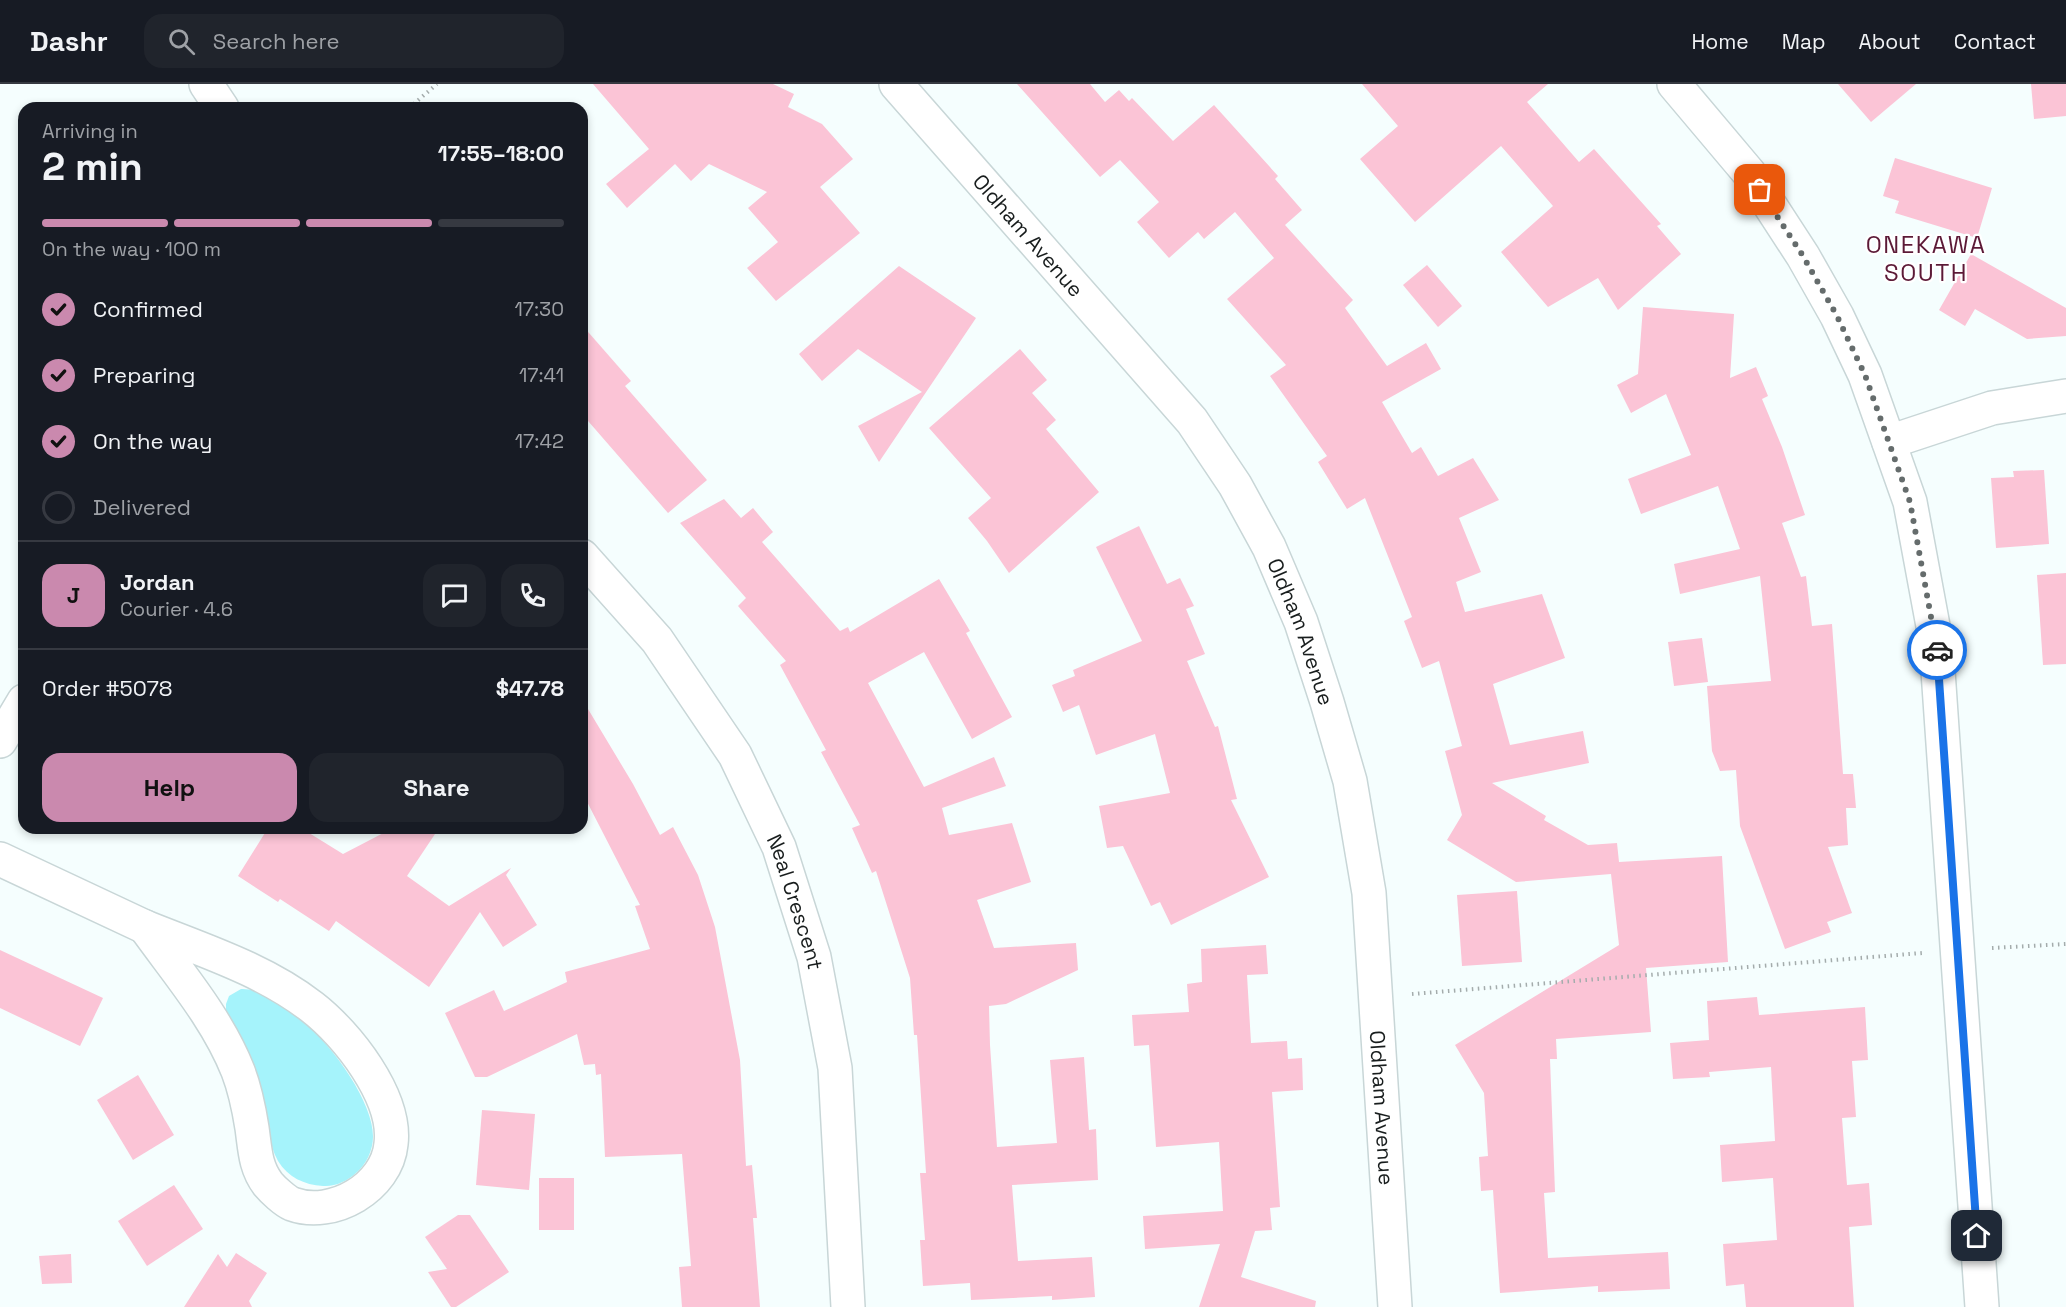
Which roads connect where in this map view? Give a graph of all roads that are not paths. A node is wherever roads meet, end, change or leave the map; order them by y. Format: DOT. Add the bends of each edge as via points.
graph roads {
  1 [pos="206,84"];
  2 [pos="896,84"];
  3 [pos="1674,84"];
  4 [pos="218,102"];
  5 [pos="2066,396"];
  6 [pos="1889,442"];
  7 [pos="588,563"];
  8 [pos="18,711"];
  9 [pos="0,741"];
  10 [pos="0,859"];
  11 [pos="145,927"];
  12 [pos="848,1307"];
  13 [pos="1395,1307"];
  14 [pos="1982,1307"];
  1 -- 4 [label="street"];
  2 -- 13 [label="street, Oldham Avenue" via="1192,421 1235,485 1269,547 1301,622 1350,782 1369,893"];
  3 -- 6 [label="street" via="1749,173 1803,256 1865,375"];
  5 -- 6 [label="street" via="1992,408"];
  6 -- 14 [label="street" via="1910,502 1936,642"];
  7 -- 12 [label="street, Neal Crescent" via="657,640 703,707 735,755 779,847 814,957 835,1068"];
  8 -- 9 [label="street"];
  10 -- 11 [label="street"];
  11 -- 11 [label="street" via="278,985 313,1008 355,1052 373,1077 385,1106 392,1144 382,1170 364,1191 341,1203 314,1208 291,1203 268,1184 255,1161 246,1099 234,1063 213,1023"];
}
